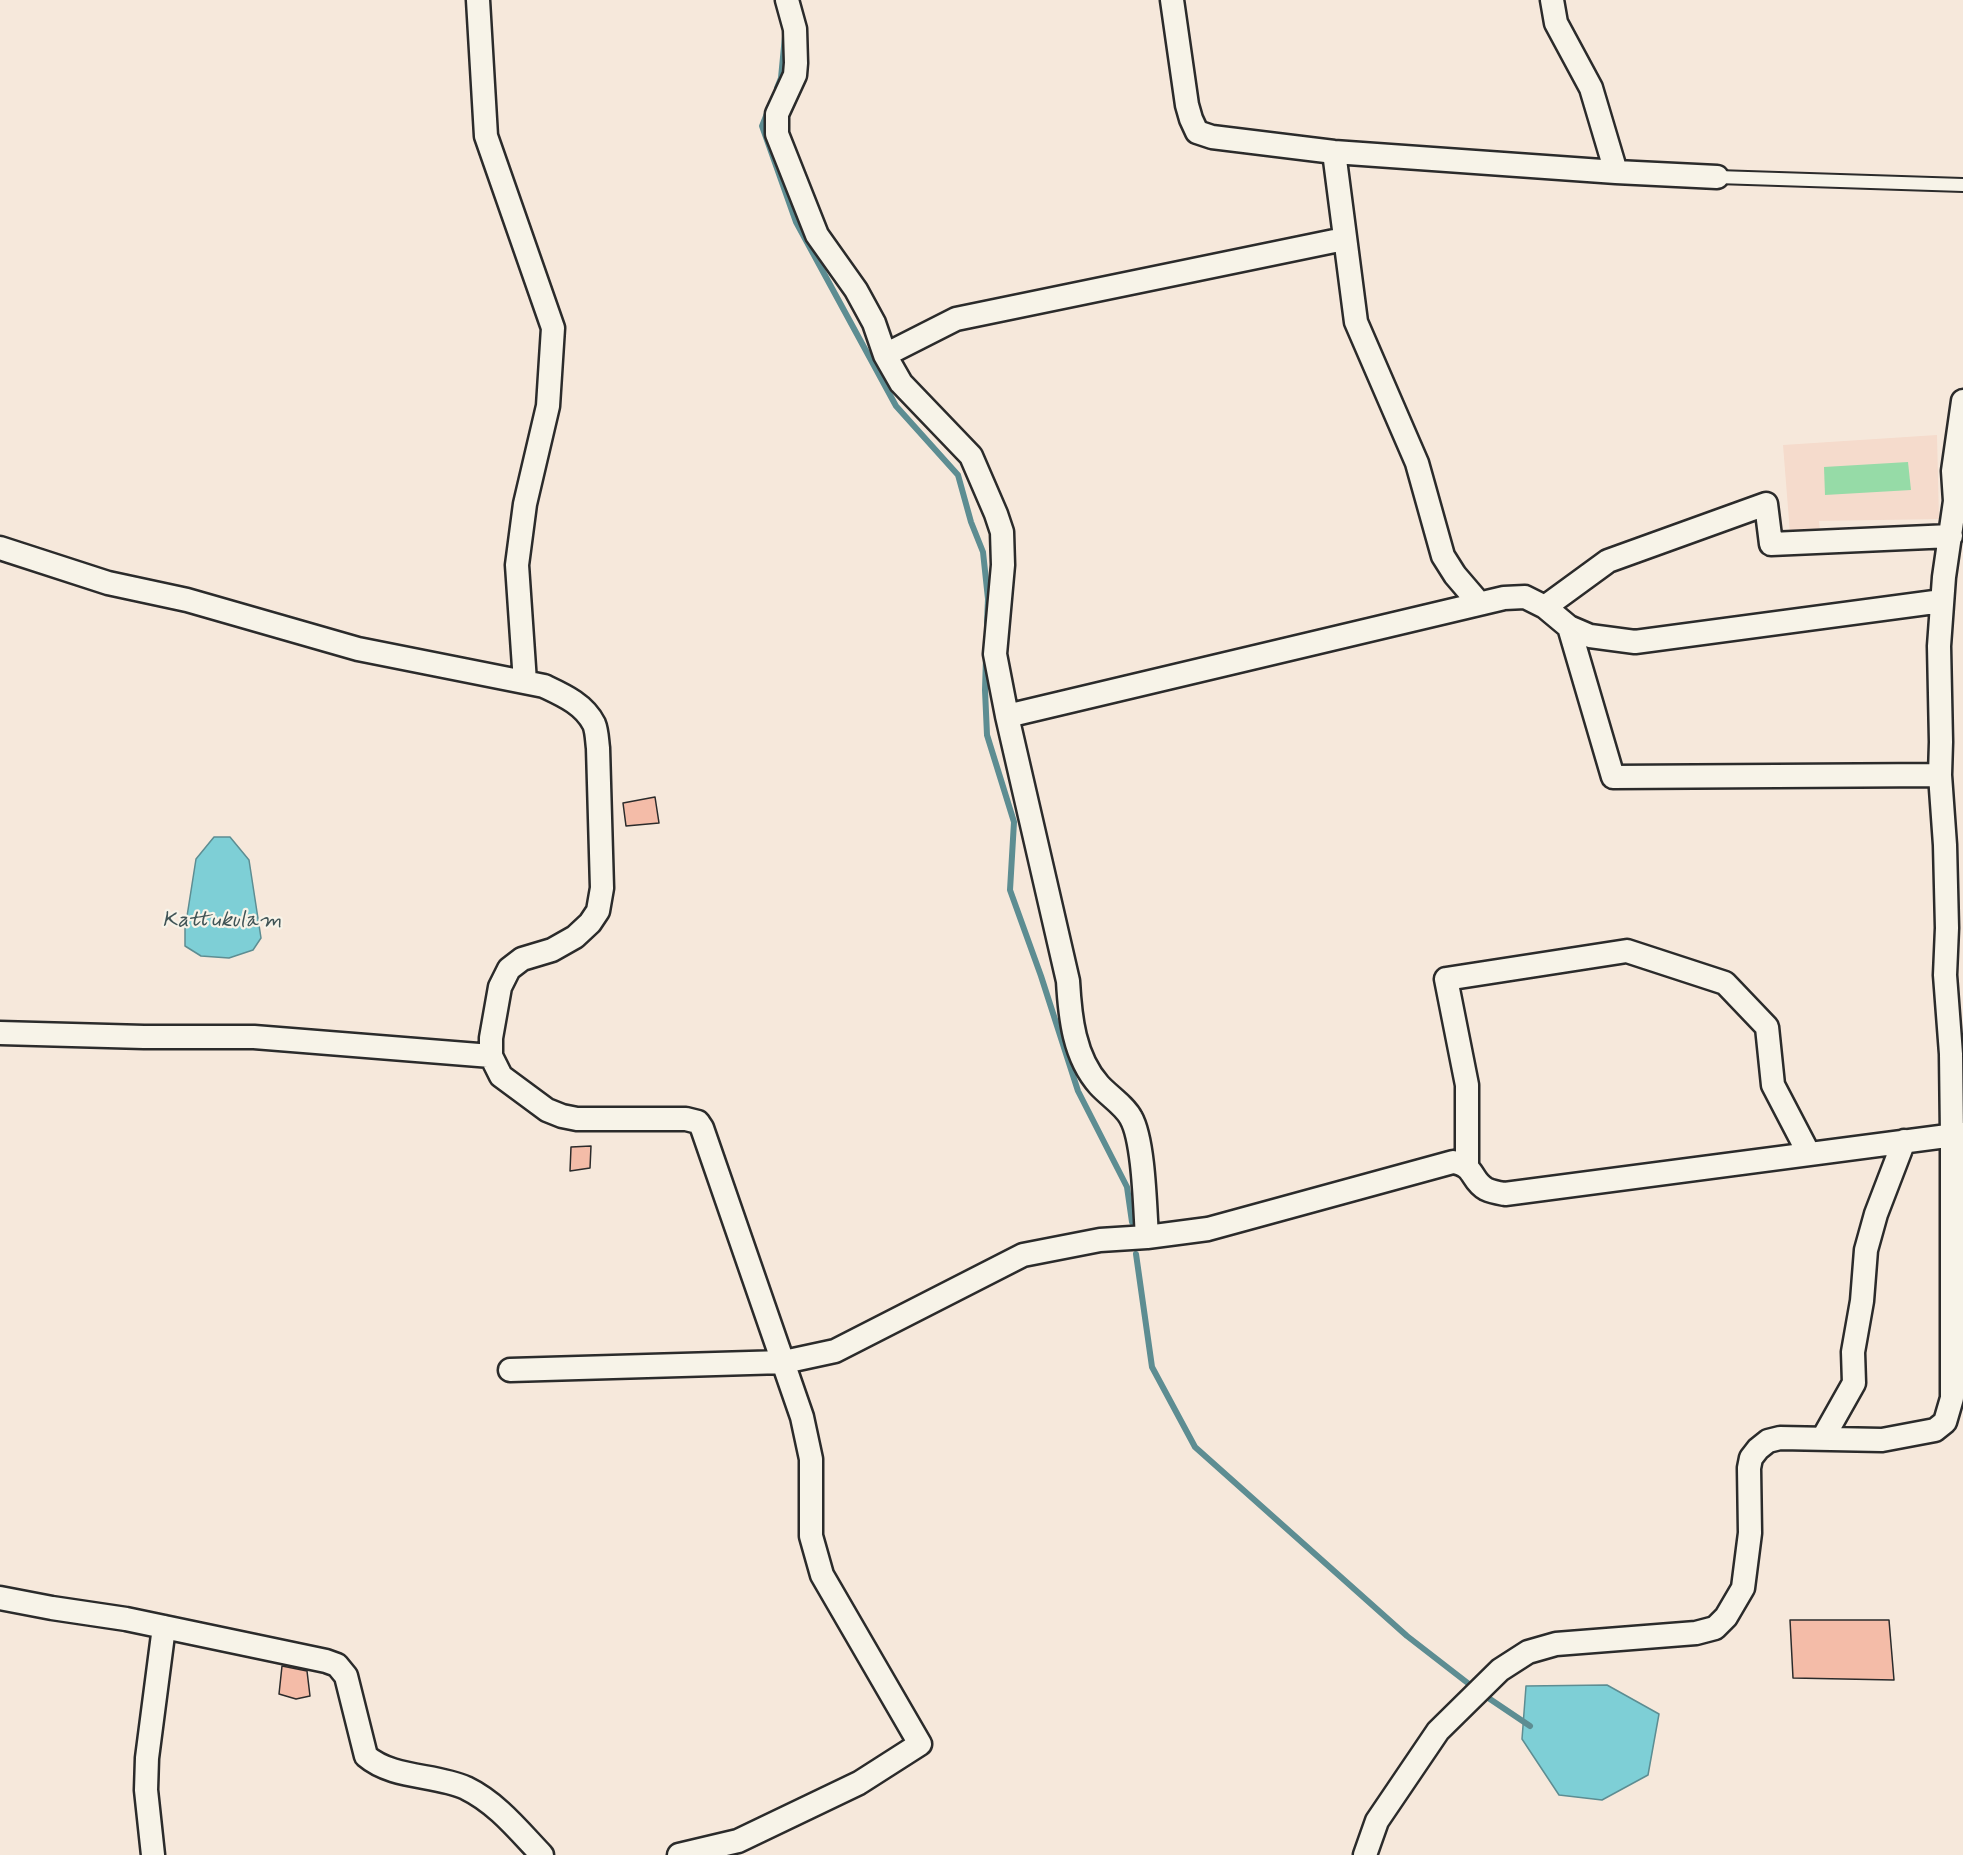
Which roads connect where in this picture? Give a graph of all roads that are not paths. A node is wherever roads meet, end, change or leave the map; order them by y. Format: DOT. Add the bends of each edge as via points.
graph roads {
  1 [pos="478,0"];
  2 [pos="787,0"];
  3 [pos="1172,0"];
  4 [pos="1552,0"];
  5 [pos="1334,152"];
  6 [pos="1616,172"];
  7 [pos="1717,177"];
  8 [pos="1963,185"];
  9 [pos="1344,239"];
  10 [pos="885,355"];
  11 [pos="1963,401"];
  12 [pos="1951,536"];
  13 [pos="0,548"];
  14 [pos="1942,602"];
  15 [pos="1479,603"];
  16 [pos="1545,607"];
  17 [pos="1569,627"];
  18 [pos="525,682"];
  19 [pos="1007,716"];
  20 [pos="1940,775"];
  21 [pos="0,1033"];
  22 [pos="491,1056"];
  23 [pos="1958,1134"];
  24 [pos="1904,1141"];
  25 [pos="1809,1154"];
  26 [pos="1467,1166"];
  27 [pos="1148,1237"];
  28 [pos="784,1362"];
  29 [pos="510,1370"];
  30 [pos="1958,1379"];
  31 [pos="1826,1432"];
  32 [pos="0,1598"];
  33 [pos="164,1627"];
  34 [pos="153,1855"];
  35 [pos="542,1855"];
  36 [pos="679,1855"];
  37 [pos="1365,1855"];
  1 -- 18 [label="street" via="486,136 553,328 548,406 525,504 518,565"];
  2 -- 10 [label="street" via="795,29 796,63 795,75 777,114 777,134 817,235 856,290"];
  3 -- 5 [label="street" via="1187,105 1197,132"];
  4 -- 6 [label="street" via="1556,23 1591,88"];
  5 -- 6 [label="street"];
  5 -- 9 [label="street"];
  6 -- 7 [label="street"];
  7 -- 8 [label="lane"];
  9 -- 10 [label="street" via="956,319"];
  9 -- 15 [label="street" via="1356,322 1417,463 1443,556"];
  10 -- 19 [label="street" via="901,382 971,456 996,514 1002,532 1003,565 995,654"];
  11 -- 12 [label="street" via="1953,471"];
  12 -- 14 [label="street"];
  12 -- 16 [label="street" via="1771,544 1766,504 1608,561"];
  13 -- 18 [label="street" via="108,583 187,600 358,649"];
  14 -- 17 [label="street" via="1635,642 1590,636"];
  14 -- 20 [label="street"];
  15 -- 16 [label="street" via="1525,597"];
  15 -- 19 [label="street"];
  16 -- 17 [label="street"];
  17 -- 20 [label="street" via="1613,777"];
  18 -- 22 [label="street" via="571,699 594,725 602,888 598,911 575,937 510,969 500,987"];
  19 -- 27 [label="street" via="1068,981 1076,1038 1082,1059 1097,1083 1131,1118 1139,1144"];
  20 -- 23 [label="street" via="1946,880 1945,975"];
  21 -- 22 [label="street" via="254,1037"];
  22 -- 28 [label="street" via="501,1076 547,1110 562,1116 698,1122"];
  23 -- 24 [label="street"];
  23 -- 30 [label="street"];
  24 -- 25 [label="street"];
  24 -- 31 [label="street" via="1866,1250 1863,1301 1853,1352 1854,1383"];
  25 -- 26 [label="street" via="1505,1194 1486,1189"];
  25 -- 26 [label="street" via="1773,1085 1767,1027 1725,983 1627,951 1446,979 1467,1086"];
  26 -- 27 [label="street" via="1453,1162 1208,1229"];
  27 -- 28 [label="street" via="1100,1240 1023,1255 835,1351"];
  28 -- 29 [label="street"];
  28 -- 36 [label="street" via="811,1459 811,1536 822,1575 920,1744 859,1783 738,1841"];
  30 -- 31 [label="street" via="1945,1422 1935,1430 1882,1440"];
  31 -- 37 [label="street" via="1768,1441 1751,1458 1750,1533 1743,1588 1715,1628 1556,1644 1528,1652 1500,1670 1438,1731 1377,1821"];
  32 -- 33 [label="street"];
  33 -- 34 [label="street" via="147,1758"];
  33 -- 35 [label="street" via="337,1665 346,1676 366,1756 377,1765 467,1788 495,1806"];
}
